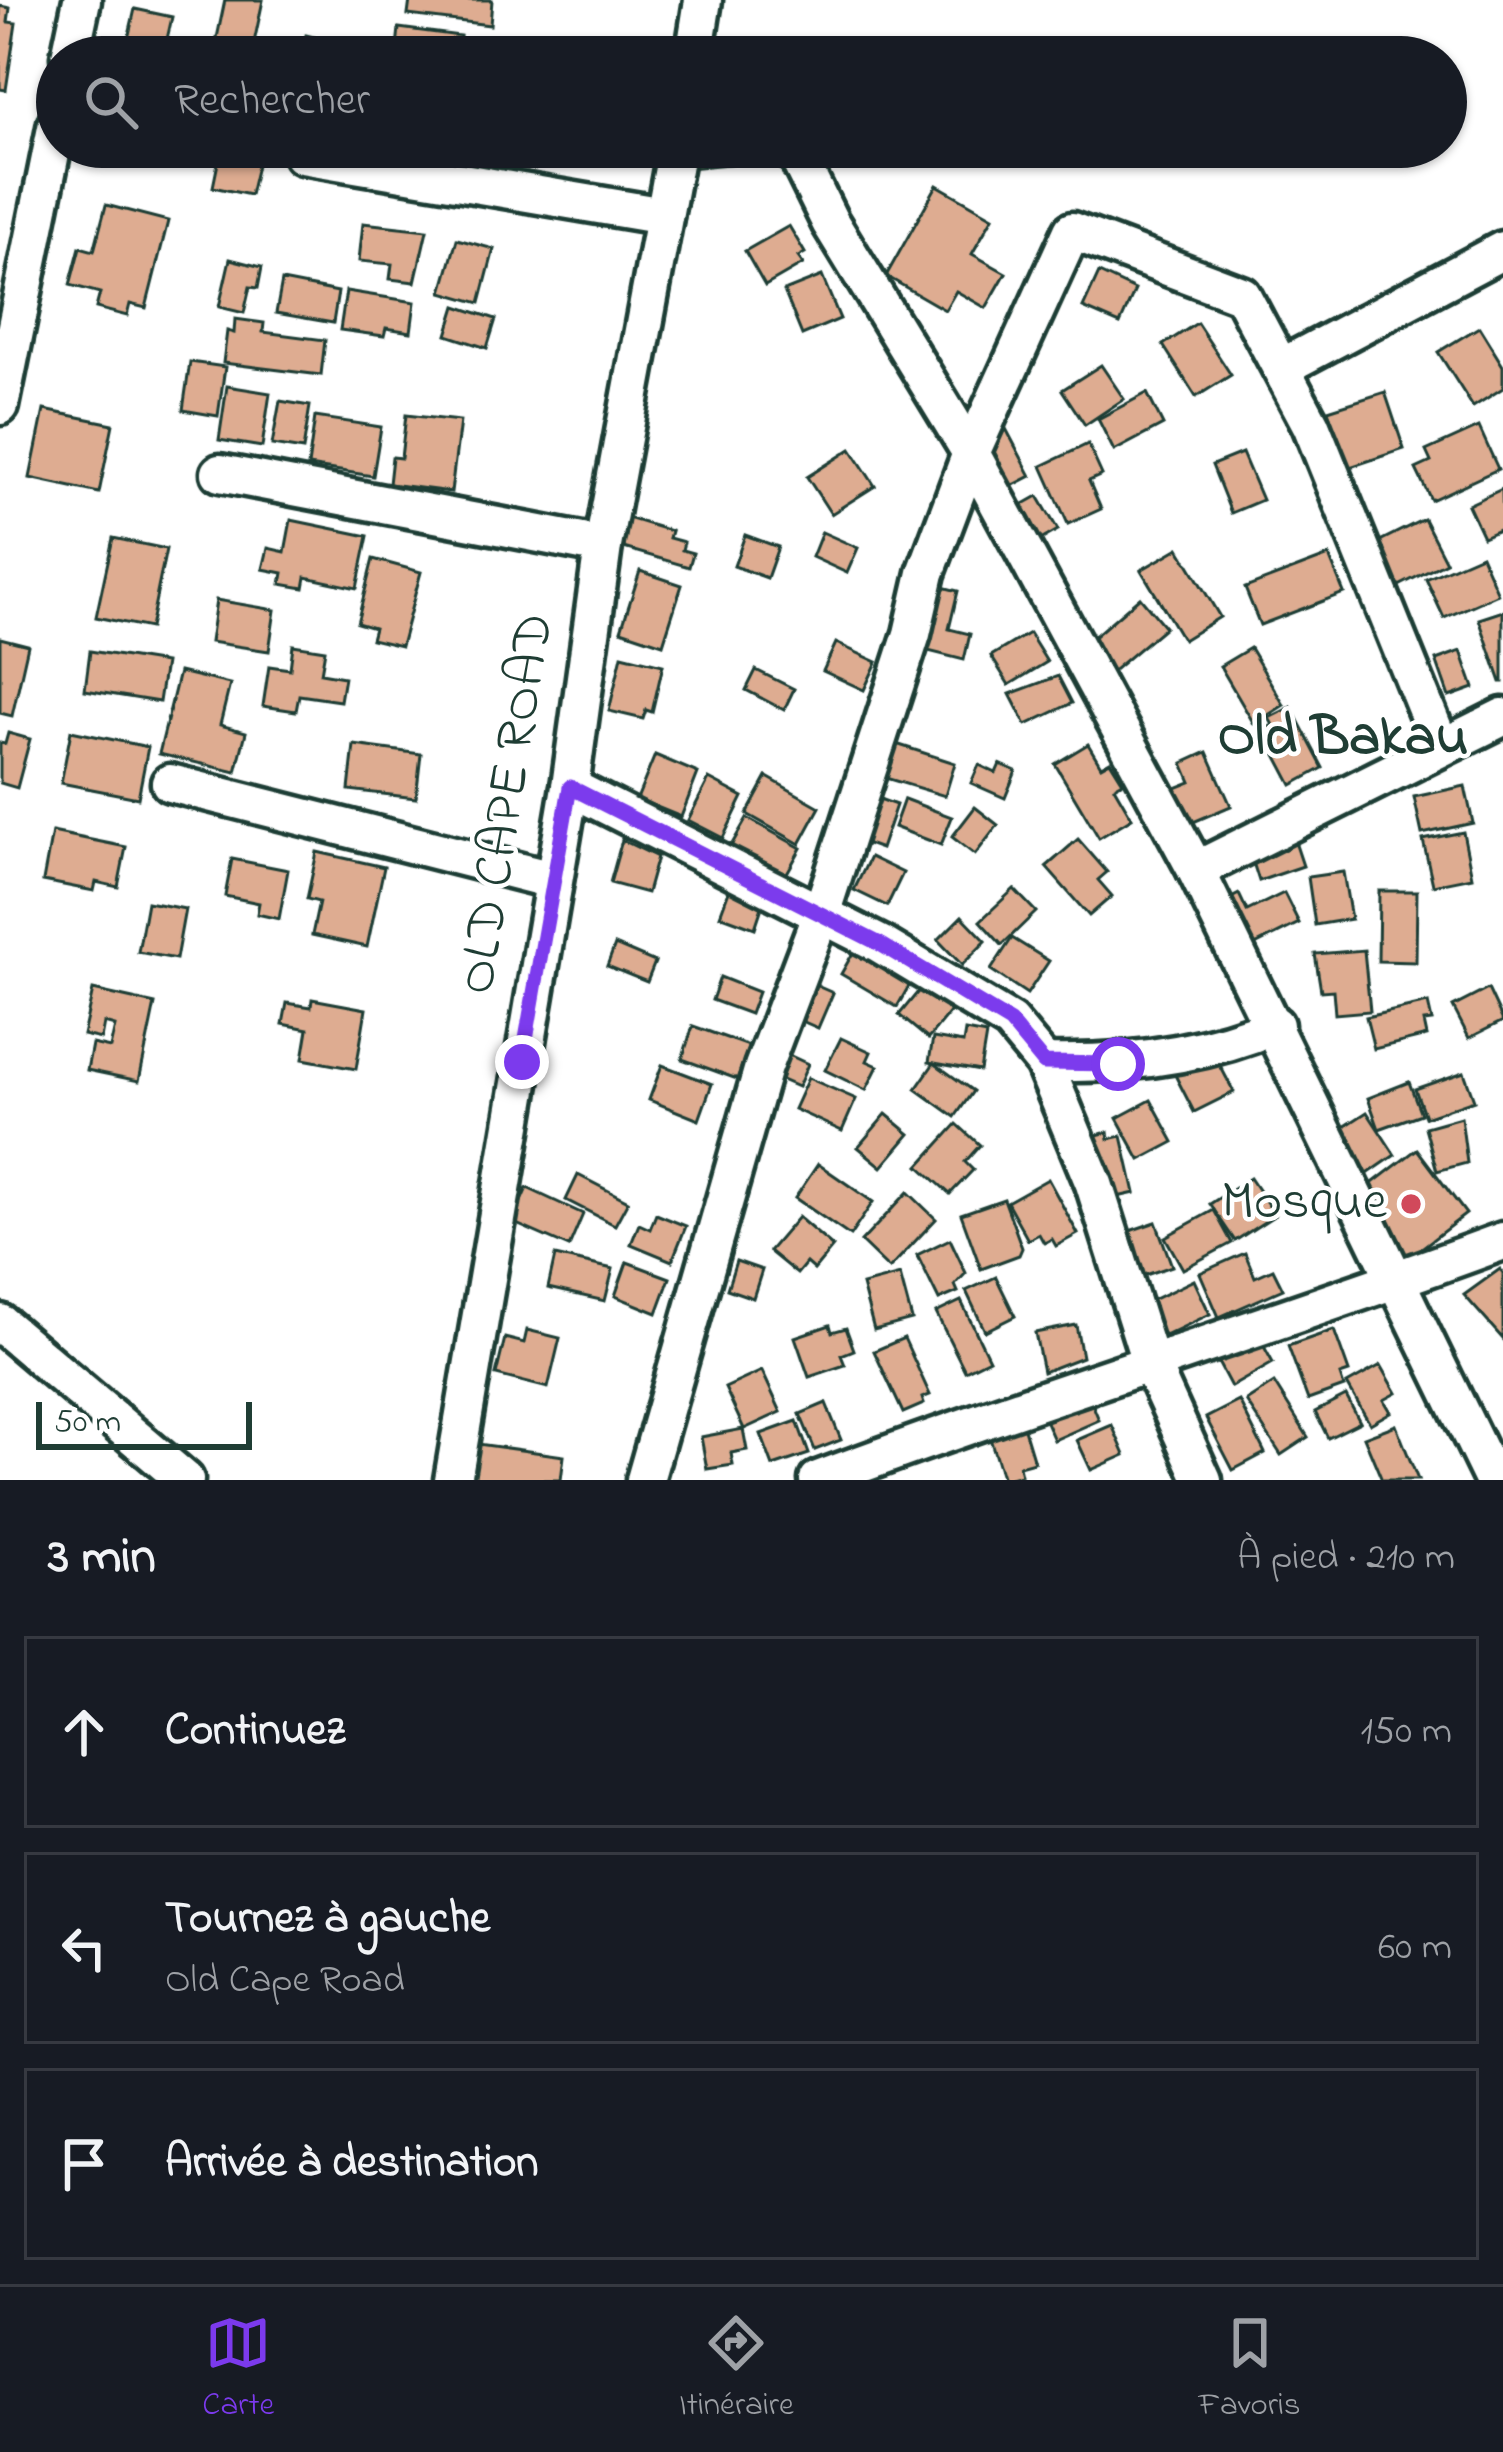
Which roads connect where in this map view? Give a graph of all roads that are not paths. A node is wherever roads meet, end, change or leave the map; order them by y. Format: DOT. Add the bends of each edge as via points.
graph roads {
  1 [pos="82,0"];
  2 [pos="74,36"];
  3 [pos="48,168"];
  4 [pos="379,168"];
  5 [pos="673,168"];
  6 [pos="803,168"];
  7 [pos="664,216"];
  8 [pos="1503,250"];
  9 [pos="1284,366"];
  10 [pos="0,406"];
  11 [pos="971,453"];
  12 [pos="220,473"];
  13 [pos="603,546"];
  14 [pos="1503,717"];
  15 [pos="1440,744"];
  16 [pos="170,783"];
  17 [pos="570,787"];
  18 [pos="1196,870"];
  19 [pos="552,880"];
  20 [pos="820,914"];
  21 [pos="1275,1025"];
  22 [pos="1044,1063"];
  23 [pos="1502,1243"];
  24 [pos="1391,1279"];
  25 [pos="0,1323"];
  26 [pos="1151,1365"];
  27 [pos="1483,1467"];
  28 [pos="185,1480"];
  29 [pos="453,1480"];
  30 [pos="645,1480"];
  31 [pos="818,1480"];
  32 [pos="1203,1480"];
  1 -- 2 [label="street"];
  3 -- 10 [label="street"];
  4 -- 7 [label="street"];
  5 -- 7 [label="street, OLD CAPE ROAD"];
  6 -- 11 [label="street"];
  7 -- 13 [label="street, OLD CAPE ROAD"];
  8 -- 9 [label="street"];
  9 -- 11 [label="street" via="1242,295 1072,231"];
  9 -- 15 [label="street"];
  11 -- 18 [label="street"];
  11 -- 20 [label="street"];
  12 -- 13 [label="street"];
  13 -- 17 [label="street, OLD CAPE ROAD"];
  14 -- 15 [label="street"];
  15 -- 18 [label="street"];
  16 -- 19 [label="street"];
  17 -- 19 [label="street, OLD CAPE ROAD"];
  17 -- 20 [label="street"];
  18 -- 21 [label="street"];
  19 -- 29 [label="street, OLD CAPE ROAD"];
  20 -- 22 [label="street" via="1010,1022"];
  20 -- 30 [label="street" via="763,1067"];
  21 -- 22 [label="street" via="1240,1040 1118,1064"];
  21 -- 24 [label="street"];
  22 -- 26 [label="street" via="1094,1184"];
  23 -- 24 [label="street"];
  24 -- 26 [label="street"];
  24 -- 27 [label="street"];
  25 -- 28 [label="street"];
  26 -- 31 [label="street"];
  26 -- 32 [label="street"];
}
